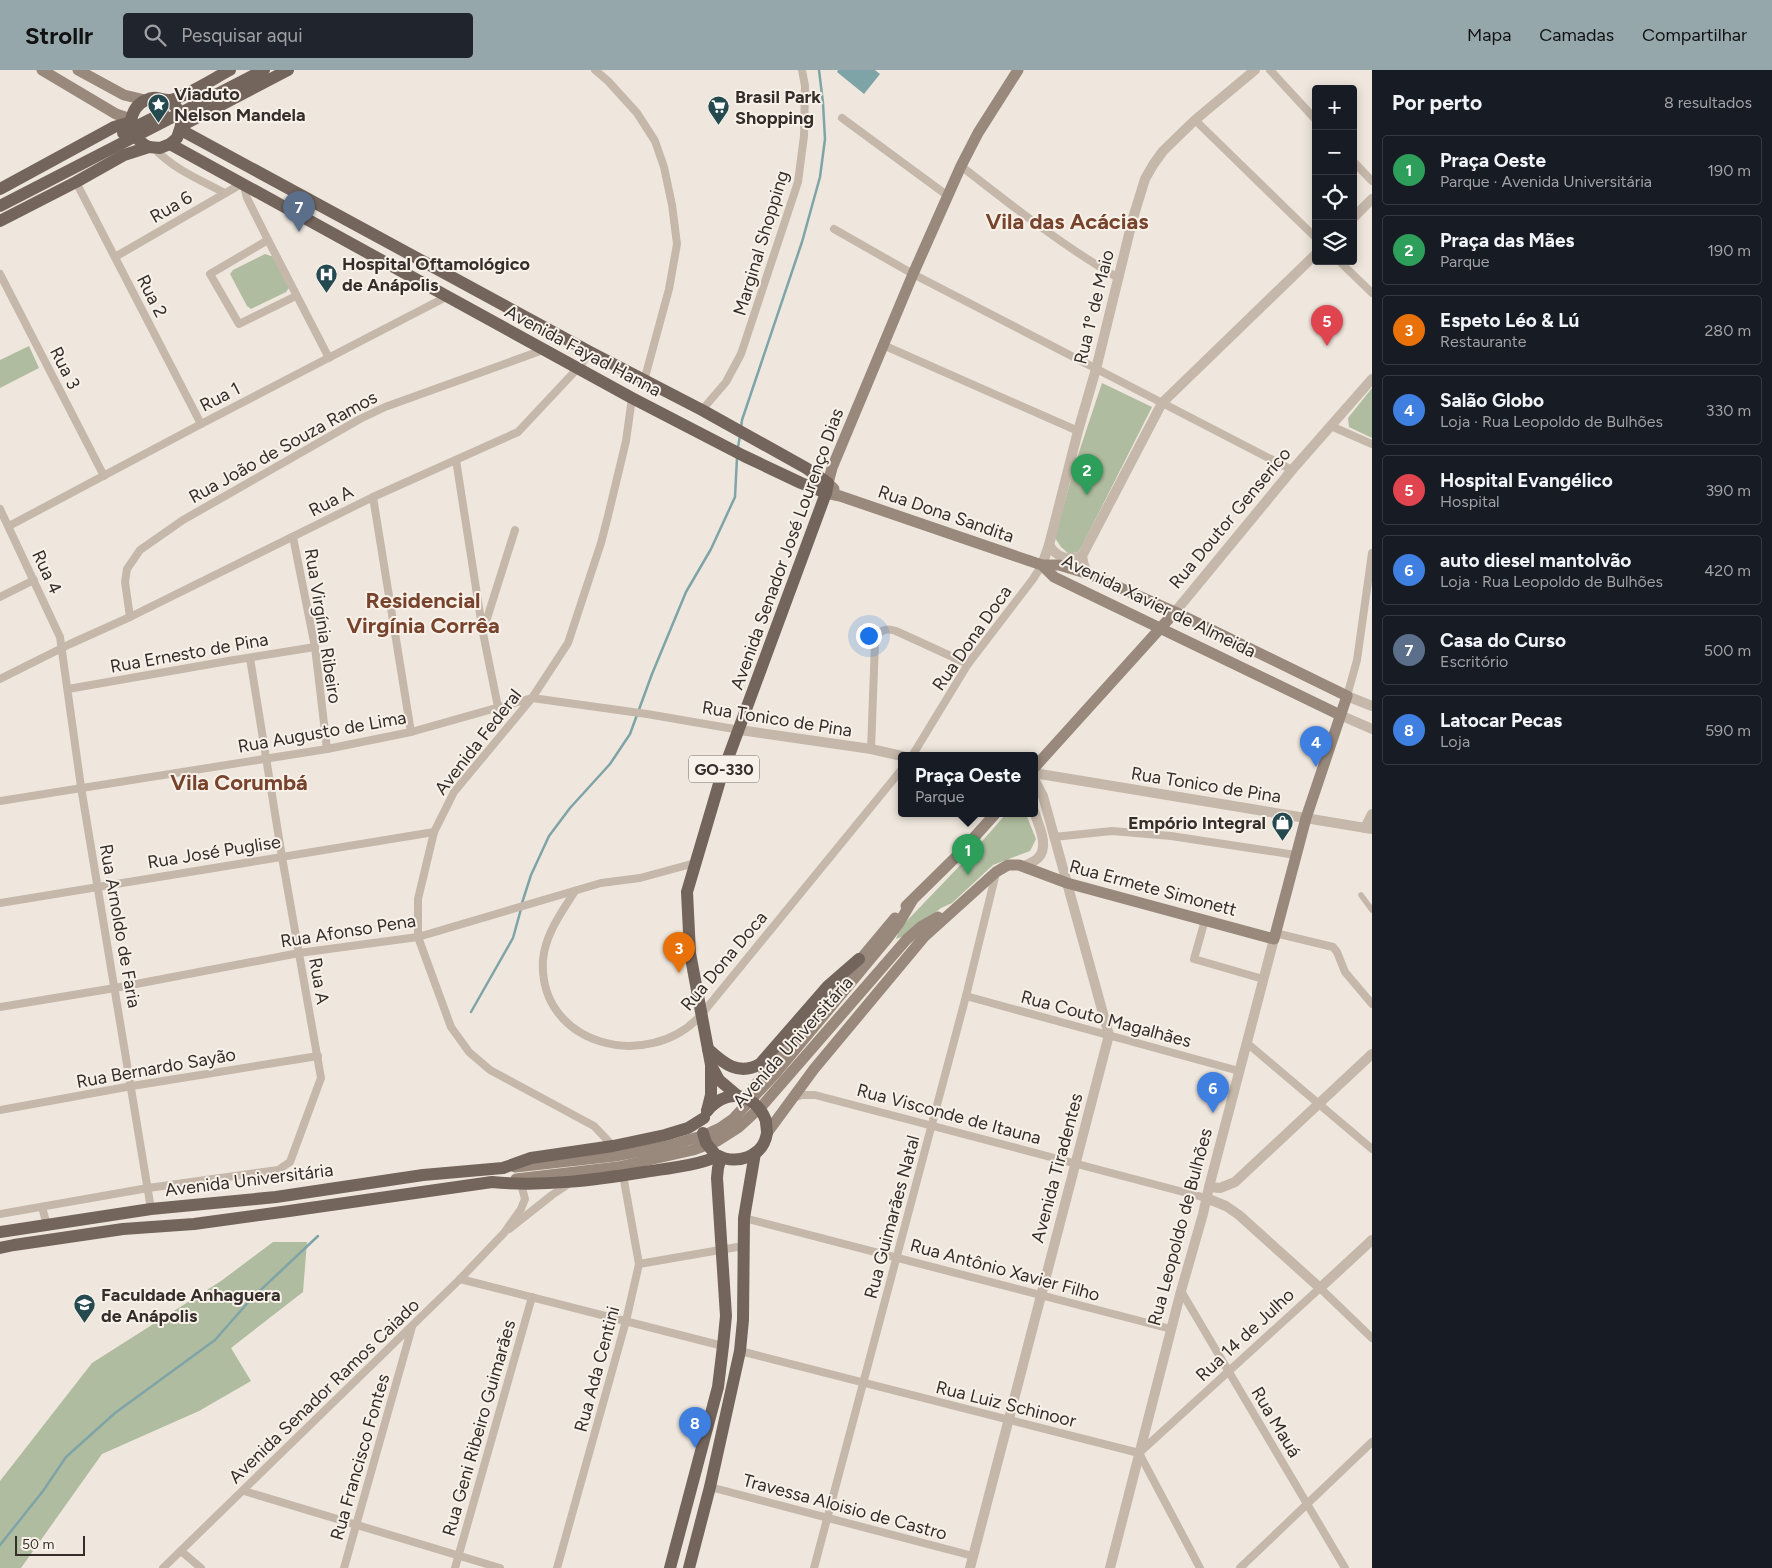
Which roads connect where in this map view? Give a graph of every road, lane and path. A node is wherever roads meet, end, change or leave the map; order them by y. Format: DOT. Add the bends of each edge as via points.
graph roads {
  1 [pos="42,70"];
  2 [pos="78,70"];
  3 [pos="230,70"];
  4 [pos="248,70"];
  5 [pos="264,70"];
  6 [pos="288,70"];
  7 [pos="596,70"];
  8 [pos="802,70"];
  9 [pos="1018,70"];
  10 [pos="1255,70"];
  11 [pos="1270,70"];
  12 [pos="145,100"];
  13 [pos="168,100"];
  14 [pos="1312,116"];
  15 [pos="842,118"];
  16 [pos="1195,120"];
  17 [pos="131,121"];
  18 [pos="181,128"];
  19 [pos="170,144"];
  20 [pos="152,147"];
  21 [pos="1357,165"];
  22 [pos="961,166"];
  23 [pos="1372,181"];
  24 [pos="76,182"];
  25 [pos="243,183"];
  26 [pos="0,189"];
  27 [pos="225,193"];
  28 [pos="948,196"];
  29 [pos="0,198"];
  30 [pos="1372,199"];
  31 [pos="0,206"];
  32 [pos="1357,214"];
  33 [pos="0,220"];
  34 [pos="834,229"];
  35 [pos="1312,234"];
  36 [pos="268,240"];
  37 [pos="387,242"];
  38 [pos="115,257"];
  39 [pos="379,258"];
  40 [pos="1312,258"];
  41 [pos="1343,265"];
  42 [pos="0,274"];
  43 [pos="913,274"];
  44 [pos="1118,278"];
  45 [pos="1372,293"];
  46 [pos="296,296"];
  47 [pos="446,297"];
  48 [pos="883,345"];
  49 [pos="543,350"];
  50 [pos="590,352"];
  51 [pos="329,358"];
  52 [pos="578,368"];
  53 [pos="1096,369"];
  54 [pos="1372,379"];
  55 [pos="644,382"];
  56 [pos="632,398"];
  57 [pos="1162,403"];
  58 [pos="702,410"];
  59 [pos="201,424"];
  60 [pos="1331,426"];
  61 [pos="1078,431"];
  62 [pos="1372,444"];
  63 [pos="456,460"];
  64 [pos="1292,470"];
  65 [pos="104,476"];
  66 [pos="827,488"];
  67 [pos="373,497"];
  68 [pos="0,509"];
  69 [pos="9,526"];
  70 [pos="515,530"];
  71 [pos="293,537"];
  72 [pos="1049,545"];
  73 [pos="1372,553"];
  74 [pos="1082,556"];
  75 [pos="1042,565"];
  76 [pos="1089,574"];
  77 [pos="34,580"];
  78 [pos="0,597"];
  79 [pos="1175,612"];
  80 [pos="130,617"];
  81 [pos="1162,628"];
  82 [pos="483,632"];
  83 [pos="315,647"];
  84 [pos="62,648"];
  85 [pos="250,658"];
  86 [pos="968,664"];
  87 [pos="0,679"];
  88 [pos="68,689"];
  89 [pos="1347,696"];
  90 [pos="532,698"];
  91 [pos="1372,706"];
  92 [pos="498,707"];
  93 [pos="647,714"];
  94 [pos="1340,714"];
  95 [pos="1372,729"];
  96 [pos="740,730"];
  97 [pos="411,732"];
  98 [pos="327,749"];
  99 [pos="871,749"];
  100 [pos="914,752"];
  101 [pos="898,755"];
  102 [pos="266,758"];
  103 [pos="1038,764"];
  104 [pos="898,774"];
  105 [pos="1038,774"];
  106 [pos="81,787"];
  107 [pos="1038,787"];
  108 [pos="0,801"];
  109 [pos="1372,814"];
  110 [pos="992,817"];
  111 [pos="1036,817"];
  112 [pos="1306,818"];
  113 [pos="1369,828"];
  114 [pos="434,832"];
  115 [pos="1054,837"];
  116 [pos="1296,855"];
  117 [pos="282,857"];
  118 [pos="695,863"];
  119 [pos="1024,866"];
  120 [pos="996,872"];
  121 [pos="1067,882"];
  122 [pos="97,887"];
  123 [pos="575,891"];
  124 [pos="1361,895"];
  125 [pos="912,900"];
  126 [pos="0,903"];
  127 [pos="1372,910"];
  128 [pos="951,912"];
  129 [pos="1205,920"];
  130 [pos="1275,936"];
  131 [pos="418,937"];
  132 [pos="299,953"];
  133 [pos="860,959"];
  134 [pos="1263,979"];
  135 [pos="115,988"];
  136 [pos="966,996"];
  137 [pos="1372,1004"];
  138 [pos="0,1007"];
  139 [pos="700,1015"];
  140 [pos="1109,1035"];
  141 [pos="1248,1042"];
  142 [pos="708,1049"];
  143 [pos="1372,1054"];
  144 [pos="318,1056"];
  145 [pos="711,1065"];
  146 [pos="1239,1070"];
  147 [pos="132,1086"];
  148 [pos="745,1098"];
  149 [pos="791,1099"];
  150 [pos="1318,1104"];
  151 [pos="0,1110"];
  152 [pos="705,1114"];
  153 [pos="931,1126"];
  154 [pos="766,1127"];
  155 [pos="613,1146"];
  156 [pos="1372,1149"];
  157 [pos="755,1153"];
  158 [pos="719,1156"];
  159 [pos="1075,1164"];
  160 [pos="503,1168"];
  161 [pos="624,1175"];
  162 [pos="574,1181"];
  163 [pos="492,1182"];
  164 [pos="520,1184"];
  165 [pos="148,1188"];
  166 [pos="1208,1192"];
  167 [pos="287,1195"];
  168 [pos="42,1207"];
  169 [pos="152,1209"];
  170 [pos="289,1211"];
  171 [pos="0,1214"];
  172 [pos="744,1218"];
  173 [pos="47,1225"];
  174 [pos="0,1232"];
  175 [pos="504,1233"];
  176 [pos="1372,1240"];
  177 [pos="743,1246"];
  178 [pos="0,1248"];
  179 [pos="723,1251"];
  180 [pos="897,1258"];
  181 [pos="639,1264"];
  182 [pos="460,1279"];
  183 [pos="1320,1288"];
  184 [pos="1181,1291"];
  185 [pos="1041,1295"];
  186 [pos="532,1297"];
  187 [pos="626,1321"];
  188 [pos="413,1325"];
  189 [pos="1171,1329"];
  190 [pos="1372,1338"];
  191 [pos="723,1346"];
  192 [pos="740,1351"];
  193 [pos="1229,1373"];
  194 [pos="864,1382"];
  195 [pos="1009,1420"];
  196 [pos="1372,1442"];
  197 [pos="1139,1453"];
  198 [pos="710,1487"];
  199 [pos="244,1491"];
  200 [pos="1307,1504"];
  201 [pos="828,1518"];
  202 [pos="356,1526"];
  203 [pos="181,1551"];
  204 [pos="458,1556"];
  205 [pos="973,1556"];
  206 [pos="163,1568"];
  207 [pos="201,1568"];
  208 [pos="344,1568"];
  209 [pos="455,1568"];
  210 [pos="500,1568"];
  211 [pos="557,1568"];
  212 [pos="670,1568"];
  213 [pos="689,1568"];
  214 [pos="814,1568"];
  215 [pos="970,1568"];
  216 [pos="1110,1568"];
  217 [pos="1200,1568"];
  218 [pos="1240,1568"];
  219 [pos="1345,1568"];
  1 -- 17 [label="main road"];
  2 -- 12 [label="main road" via="124,95"];
  3 -- 13 [label="main road"];
  4 -- 29 [label="main road"];
  5 -- 31 [label="main road"];
  6 -- 18 [label="main road"];
  7 -- 55 [label="street" via="637,112 655,141 672,205 677,244 669,289"];
  8 -- 58 [label="street, Marginal Shopping" via="804,128 798,182 741,354 726,382"];
  9 -- 22 [label="main road, Avenida Senador José Lourenço Dias / GO-330"];
  10 -- 16 [label="street, Rua 1º de Maio"];
  11 -- 14 [label="street"];
  12 -- 13 [label="main road" via="156,97"];
  12 -- 17 [label="main road" via="136,108"];
  13 -- 18 [label="main road, bridge" via="180,112"];
  15 -- 28 [label="street"];
  16 -- 35 [label="street"];
  16 -- 44 [label="street, Rua 1º de Maio" via="1163,151 1146,179"];
  17 -- 20 [label="main road, bridge" via="136,138"];
  17 -- 26 [label="main road" via="114,127"];
  18 -- 19 [label="main road"];
  18 -- 37 [label="main road, Avenida Fayad Hanna"];
  19 -- 20 [label="main road"];
  19 -- 25 [label="main road, Avenida Fayad Hanna"];
  20 -- 24 [label="main road" via="124,155"];
  20 -- 27 [label="street" via="174,166"];
  21 -- 23 [label="street"];
  22 -- 28 [label="main road, Avenida Senador José Lourenço Dias / GO-330"];
  22 -- 44 [label="street" via="1054,238"];
  24 -- 33 [label="main road"];
  24 -- 38 [label="street, Rua 2"];
  25 -- 27 [label="street, Rua 6"];
  25 -- 36 [label="street"];
  25 -- 39 [label="main road, Avenida Fayad Hanna"];
  27 -- 38 [label="street, Rua 6"];
  28 -- 43 [label="main road, Avenida Senador José Lourenço Dias / GO-330"];
  30 -- 32 [label="street"];
  34 -- 43 [label="street"];
  36 -- 46 [label="street"];
  36 -- 46 [label="street" via="210,274 239,324"];
  37 -- 39 [label="main road"];
  37 -- 50 [label="main road, Avenida Fayad Hanna"];
  38 -- 59 [label="street, Rua 2"];
  39 -- 47 [label="main road, Avenida Fayad Hanna"];
  40 -- 57 [label="street"];
  41 -- 45 [label="street"];
  42 -- 65 [label="street, Rua 3"];
  43 -- 48 [label="main road, Avenida Senador José Lourenço Dias / GO-330"];
  43 -- 53 [label="street"];
  44 -- 53 [label="street, Rua 1º de Maio"];
  46 -- 51 [label="street"];
  47 -- 49 [label="main road, Avenida Fayad Hanna"];
  47 -- 51 [label="street, Rua 1"];
  48 -- 61 [label="street"];
  48 -- 66 [label="main road, Avenida Senador José Lourenço Dias / GO-330" via="832,468"];
  49 -- 52 [label="main road, Avenida Fayad Hanna"];
  49 -- 80 [label="street, Rua João de Souza Ramos" via="385,407 183,520 140,550 127,569 125,582"];
  50 -- 52 [label="street, Rua A"];
  50 -- 55 [label="main road, Avenida Fayad Hanna"];
  51 -- 59 [label="street, Rua 1"];
  52 -- 56 [label="main road, Avenida Fayad Hanna"];
  52 -- 63 [label="street, Rua A" via="518,432"];
  53 -- 57 [label="street"];
  53 -- 61 [label="street, Rua 1º de Maio"];
  54 -- 60 [label="street, Rua Doutor Genserico"];
  55 -- 58 [label="main road, Avenida Fayad Hanna"];
  56 -- 66 [label="main road, Avenida Fayad Hanna" via="801,483"];
  56 -- 90 [label="street, Avenida Federal" via="626,441 598,552 568,643"];
  57 -- 64 [label="street"];
  57 -- 74 [label="street"];
  58 -- 66 [label="main road, Avenida Fayad Hanna" via="806,468"];
  59 -- 65 [label="street, Rua 1"];
  60 -- 62 [label="street"];
  60 -- 64 [label="street, Rua Doutor Genserico"];
  61 -- 72 [label="street, Rua 1º de Maio"];
  63 -- 67 [label="street, Rua A"];
  63 -- 82 [label="street"];
  64 -- 79 [label="street, Rua Doutor Genserico"];
  65 -- 69 [label="street, Rua 1"];
  66 -- 75 [label="main road, Rua Dona Sandita" via="840,496"];
  66 -- 96 [label="main road, Avenida Senador José Lourenço Dias / GO-330"];
  67 -- 71 [label="street, Rua A"];
  67 -- 97 [label="street"];
  68 -- 69 [label="street, Rua 4"];
  69 -- 77 [label="street, Rua 4"];
  70 -- 82 [label="street"];
  71 -- 80 [label="street, Rua A"];
  71 -- 83 [label="street, Rua Virgínia Ribeiro"];
  72 -- 74 [label="street" via="1064,557"];
  72 -- 75 [label="street, Rua 1º de Maio"];
  73 -- 89 [label="street" via="1357,660"];
  74 -- 76 [label="street"];
  75 -- 76 [label="main road, Avenida Xavier de Almeida" via="1059,565"];
  75 -- 81 [label="main road, Avenida Xavier de Almeida" via="1054,577"];
  75 -- 86 [label="street, Rua Dona Doca"];
  76 -- 79 [label="main road, Avenida Xavier de Almeida"];
  77 -- 78 [label="street"];
  77 -- 84 [label="street, Rua 4"];
  79 -- 81 [label="main road, Rua Doutor Genserico"];
  79 -- 89 [label="main road, Avenida Xavier de Almeida"];
  80 -- 84 [label="street, Rua A"];
  81 -- 94 [label="main road, Avenida Xavier de Almeida"];
  81 -- 103 [label="main road, Rua Doutor Genserico"];
  82 -- 92 [label="street"];
  83 -- 85 [label="street, Rua Ernesto de Pina"];
  83 -- 98 [label="street, Rua Virgínia Ribeiro"];
  84 -- 87 [label="street"];
  84 -- 88 [label="street, Rua Arnoldo de Faria"];
  85 -- 88 [label="street, Rua Ernesto de Pina"];
  85 -- 102 [label="street, Rua A"];
  86 -- 99 [label="street" via="896,631 881,630 876,643"];
  86 -- 100 [label="street, Rua Dona Doca"];
  88 -- 106 [label="street, Rua Arnoldo de Faria"];
  89 -- 91 [label="street, Avenida Xavier de Almeida"];
  89 -- 94 [label="main road, Rua Leopoldo de Bulhões"];
  90 -- 92 [label="street, Rua Augusto de Lima"];
  90 -- 93 [label="street, Rua Augusto de Lima"];
  90 -- 114 [label="street, Avenida Federal" via="454,792"];
  92 -- 97 [label="street, Rua Augusto de Lima"];
  93 -- 96 [label="street, Rua Tonico de Pina"];
  94 -- 95 [label="street, Avenida Xavier de Almeida"];
  94 -- 112 [label="main road, Rua Leopoldo de Bulhões"];
  96 -- 99 [label="street, Rua Tonico de Pina"];
  96 -- 118 [label="main road, Avenida Senador José Lourenço Dias / GO-330" via="721,778"];
  97 -- 98 [label="street, Rua Augusto de Lima"];
  98 -- 102 [label="street, Rua Augusto de Lima"];
  99 -- 101 [label="street, Rua Tonico de Pina"];
  102 -- 106 [label="street, Rua Augusto de Lima"];
  102 -- 117 [label="street, Rua A"];
  104 -- 139 [label="street, Rua Dona Doca"];
  105 -- 112 [label="street, Rua Tonico de Pina"];
  106 -- 108 [label="street, Rua Augusto de Lima"];
  106 -- 122 [label="street, Rua Arnoldo de Faria"];
  107 -- 115 [label="street"];
  109 -- 113 [label="street"];
  110 -- 125 [label="main road, Avenida Universitária"];
  111 -- 119 [label="street" via="1043,848 1037,859"];
  112 -- 113 [label="street, Rua Tonico de Pina"];
  112 -- 116 [label="main road, Rua Leopoldo de Bulhões"];
  114 -- 117 [label="street, Rua José Puglise"];
  114 -- 131 [label="street, Avenida Federal" via="418,899"];
  115 -- 116 [label="street" via="1112,831 1171,836"];
  115 -- 121 [label="street"];
  116 -- 130 [label="main road, Rua Leopoldo de Bulhões"];
  117 -- 122 [label="street, Rua José Puglise"];
  117 -- 132 [label="street, Rua A"];
  118 -- 123 [label="street, Rua Afonso Pena"];
  118 -- 139 [label="main road, Avenida Senador José Lourenço Dias / GO-330" via="687,892 690,953"];
  119 -- 120 [label="main road, Avenida Universitária" via="1013,864"];
  119 -- 121 [label="main road, Rua Ermete Simonett"];
  120 -- 128 [label="main road, Avenida Universitária"];
  120 -- 136 [label="street, Rua Guimarães Natal"];
  121 -- 129 [label="main road, Rua Ermete Simonett"];
  121 -- 140 [label="street"];
  122 -- 126 [label="street, Rua José Puglise"];
  122 -- 135 [label="street, Rua Arnoldo de Faria"];
  123 -- 131 [label="street, Rua Afonso Pena"];
  123 -- 139 [label="street, Rua Dona Doca" via="548,936 543,959 544,981 562,1019 594,1040 612,1045 643,1045 681,1032"];
  124 -- 127 [label="street"];
  125 -- 133 [label="main road, Avenida Universitária"];
  125 -- 160 [label="main road, Avenida Universitária" via="887,939 775,1074 733,1119 720,1128 668,1146 615,1156"];
  128 -- 149 [label="main road, Avenida Universitária" via="888,978"];
  128 -- 163 [label="main road, Avenida Universitária" via="922,926 907,940 740,1128 693,1150 618,1167"];
  129 -- 130 [label="main road, Rua Ermete Simonett"];
  129 -- 134 [label="street" via="1194,959"];
  130 -- 134 [label="street, Rua Leopoldo de Bulhões"];
  130 -- 137 [label="street, Rua Ermete Simonett" via="1333,948 1345,972"];
  131 -- 132 [label="street, Rua Afonso Pena"];
  131 -- 155 [label="street, Avenida Federal" via="451,1027 469,1052 490,1070 594,1126"];
  132 -- 135 [label="street, Rua Afonso Pena"];
  132 -- 144 [label="street, Rua A"];
  133 -- 142 [label="main road" via="828,986 760,1064 745,1070 734,1069"];
  133 -- 148 [label="main road, Avenida Universitária"];
  134 -- 141 [label="street, Rua Leopoldo de Bulhões"];
  135 -- 138 [label="street, Rua Afonso Pena"];
  135 -- 147 [label="street, Rua Arnoldo de Faria"];
  136 -- 140 [label="street, Rua Couto Magalhães"];
  136 -- 153 [label="street, Rua Guimarães Natal"];
  139 -- 142 [label="main road, Avenida Senador José Lourenço Dias / GO-330"];
  140 -- 146 [label="street, Rua Couto Magalhães"];
  140 -- 159 [label="street, Avenida Tiradentes"];
  141 -- 146 [label="street, Rua Leopoldo de Bulhões"];
  141 -- 150 [label="street"];
  142 -- 145 [label="main road, Avenida Senador José Lourenço Dias / GO-330"];
  143 -- 150 [label="street"];
  144 -- 147 [label="street, Rua Bernardo Sayão"];
  144 -- 165 [label="street, Rua A" via="321,1078 290,1162 278,1170"];
  145 -- 148 [label="main road, Avenida Senador José Lourenço Dias" via="719,1080"];
  145 -- 152 [label="main road, Avenida Senador José Lourenço Dias" via="710,1094"];
  146 -- 166 [label="street, Rua Leopoldo de Bulhões"];
  147 -- 151 [label="street, Rua Bernardo Sayão"];
  147 -- 165 [label="street, Rua Arnoldo de Faria"];
  148 -- 152 [label="main road" via="728,1096 718,1100"];
  148 -- 154 [label="main road, bridge" via="763,1113"];
  149 -- 153 [label="street, Rua Visconde de Itauna" via="811,1094"];
  149 -- 154 [label="main road, Avenida Universitária"];
  150 -- 156 [label="street"];
  150 -- 166 [label="street" via="1235,1182"];
  152 -- 155 [label="main road, Avenida Universitária" via="688,1128"];
  152 -- 158 [label="main road, bridge" via="703,1132 706,1143"];
  153 -- 159 [label="street, Rua Visconde de Itauna"];
  153 -- 180 [label="street, Rua Guimarães Natal"];
  154 -- 157 [label="main road" via="763,1144"];
  155 -- 160 [label="main road, Avenida Universitária" via="531,1158"];
  157 -- 158 [label="main road" via="736,1160"];
  157 -- 172 [label="main road"];
  158 -- 161 [label="main road, Avenida Universitária" via="690,1165"];
  158 -- 179 [label="main road" via="717,1178"];
  159 -- 166 [label="street, Rua Visconde de Itauna"];
  159 -- 185 [label="street, Avenida Tiradentes"];
  160 -- 167 [label="main road, Avenida Universitária" via="423,1175"];
  161 -- 162 [label="main road, Avenida Universitária"];
  161 -- 181 [label="street, Rua Ada Centini"];
  162 -- 164 [label="main road, Avenida Universitária"];
  162 -- 175 [label="street, Avenida Senador Ramos Caiado"];
  163 -- 164 [label="main road, Avenida Universitária"];
  163 -- 170 [label="main road, Avenida Universitária"];
  164 -- 175 [label="street, Avenida Senador Ramos Caiado" via="524,1204"];
  165 -- 168 [label="street, Rua A"];
  165 -- 169 [label="street, Rua Arnoldo de Faria"];
  166 -- 183 [label="street, Rua Visconde de Itauna" via="1239,1215"];
  166 -- 184 [label="street, Rua Leopoldo de Bulhões"];
  167 -- 169 [label="main road, Avenida Universitária"];
  167 -- 170 [label="main road"];
  168 -- 171 [label="street, Rua A"];
  168 -- 173 [label="street"];
  169 -- 173 [label="main road, Avenida Universitária"];
  170 -- 178 [label="main road, Avenida Universitária" via="194,1224 123,1229"];
  172 -- 177 [label="main road"];
  172 -- 180 [label="street, Rua Antônio Xavier Filho"];
  173 -- 174 [label="main road, Avenida Universitária"];
  175 -- 182 [label="street, Avenida Senador Ramos Caiado"];
  176 -- 183 [label="street, Rua 14 de Julho"];
  177 -- 179 [label="street"];
  177 -- 192 [label="main road"];
  179 -- 181 [label="street"];
  179 -- 191 [label="main road" via="726,1316"];
  180 -- 185 [label="street, Rua Antônio Xavier Filho"];
  180 -- 194 [label="street, Rua Guimarães Natal"];
  181 -- 187 [label="street, Rua Ada Centini"];
  182 -- 186 [label="street"];
  182 -- 188 [label="street, Avenida Senador Ramos Caiado"];
  183 -- 190 [label="street, Rua Visconde de Itauna"];
  183 -- 193 [label="street, Rua 14 de Julho"];
  184 -- 189 [label="street, Rua Leopoldo de Bulhões"];
  184 -- 193 [label="street, Rua Mauá"];
  185 -- 189 [label="street, Rua Antônio Xavier Filho"];
  185 -- 195 [label="street, Avenida Tiradentes"];
  186 -- 187 [label="street"];
  186 -- 204 [label="street, Rua Geni Ribeiro Guimarães"];
  187 -- 191 [label="street"];
  187 -- 211 [label="street, Rua Ada Centini"];
  188 -- 199 [label="street, Avenida Senador Ramos Caiado"];
  188 -- 202 [label="street, Rua Francisco Fontes"];
  189 -- 197 [label="street, Rua Leopoldo de Bulhões"];
  191 -- 212 [label="main road" via="718,1387"];
  192 -- 194 [label="street, Rua Luiz Schinoor"];
  192 -- 198 [label="main road"];
  193 -- 197 [label="street, Rua 14 de Julho"];
  193 -- 200 [label="street, Rua Mauá"];
  194 -- 195 [label="street, Rua Luiz Schinoor"];
  194 -- 201 [label="street, Rua Guimarães Natal"];
  195 -- 197 [label="street, Rua Luiz Schinoor"];
  195 -- 205 [label="street, Avenida Tiradentes"];
  196 -- 200 [label="street"];
  197 -- 216 [label="street, Rua Leopoldo de Bulhões"];
  197 -- 217 [label="street"];
  198 -- 201 [label="street, Travessa Aloisio de Castro"];
  198 -- 213 [label="main road"];
  199 -- 202 [label="street"];
  199 -- 203 [label="street, Avenida Senador Ramos Caiado"];
  200 -- 218 [label="street"];
  200 -- 219 [label="street, Rua Mauá"];
  201 -- 205 [label="street, Travessa Aloisio de Castro"];
  201 -- 214 [label="street, Rua Guimarães Natal"];
  202 -- 204 [label="street"];
  202 -- 208 [label="street, Rua Francisco Fontes"];
  203 -- 206 [label="street, Avenida Senador Ramos Caiado"];
  203 -- 207 [label="street"];
  204 -- 209 [label="street, Rua Geni Ribeiro Guimarães"];
  204 -- 210 [label="street"];
  205 -- 215 [label="street, Avenida Tiradentes"];
}
